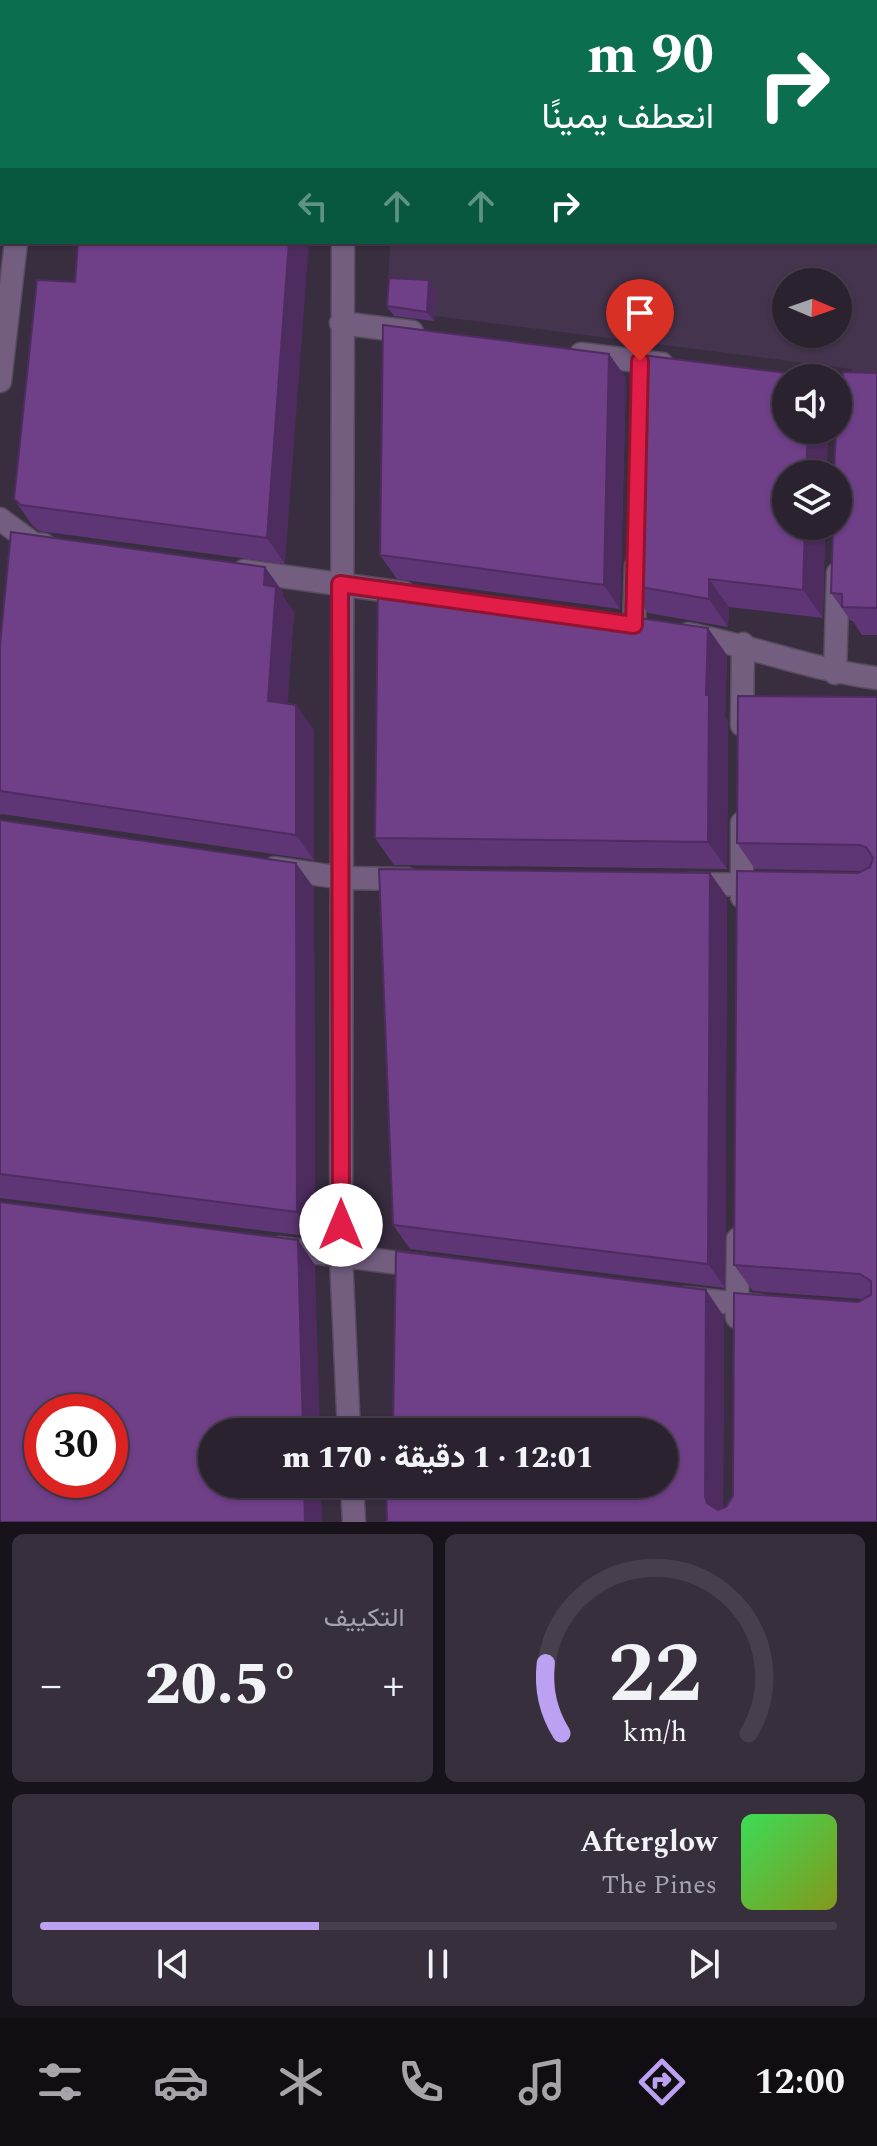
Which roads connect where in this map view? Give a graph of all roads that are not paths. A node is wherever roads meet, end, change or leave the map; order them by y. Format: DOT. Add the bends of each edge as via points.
graph roads {
  1 [pos="16,244"];
  2 [pos="343,244"];
  3 [pos="341,323"];
  4 [pos="436,335"];
  5 [pos="562,351"];
  6 [pos="684,367"];
  7 [pos="0,381"];
  8 [pos="0,519"];
  9 [pos="636,547"];
  10 [pos="838,547"];
  11 [pos="65,548"];
  12 [pos="218,568"];
  13 [pos="340,584"];
  14 [pos="433,597"];
  15 [pos="743,644"];
  16 [pos="835,673"];
  17 [pos="877,678"];
  18 [pos="742,749"];
  19 [pos="742,795"];
  20 [pos="250,864"];
  21 [pos="343,878"];
  22 [pos="423,880"];
  23 [pos="662,884"];
  24 [pos="742,885"];
  25 [pos="787,885"];
  26 [pos="742,916"];
  27 [pos="738,1211"];
  28 [pos="264,1246"];
  29 [pos="341,1256"];
  30 [pos="452,1270"];
  31 [pos="658,1295"];
  32 [pos="737,1304"];
  33 [pos="784,1307"];
  34 [pos="737,1335"];
  35 [pos="348,1418"];
  36 [pos="353,1498"];
  37 [pos="354,1522"];
  1 -- 7 [label="street"];
  2 -- 3 [label="street"];
  3 -- 4 [label="street"];
  3 -- 13 [label="street"];
  5 -- 6 [label="street" via="640,369"];
  8 -- 11 [label="street" via="34,544"];
  9 -- 15 [label="street" via="642,626"];
  10 -- 16 [label="street"];
  12 -- 13 [label="street"];
  13 -- 14 [label="street"];
  13 -- 21 [label="street"];
  15 -- 16 [label="street"];
  15 -- 18 [label="street"];
  16 -- 17 [label="street"];
  19 -- 24 [label="street"];
  20 -- 21 [label="street"];
  21 -- 22 [label="street"];
  21 -- 29 [label="street"];
  23 -- 24 [label="street"];
  24 -- 25 [label="street"];
  24 -- 26 [label="street"];
  27 -- 32 [label="street"];
  28 -- 29 [label="street"];
  29 -- 30 [label="street"];
  29 -- 35 [label="street"];
  31 -- 32 [label="street"];
  32 -- 33 [label="street"];
  32 -- 34 [label="street"];
  36 -- 37 [label="street"];
}
